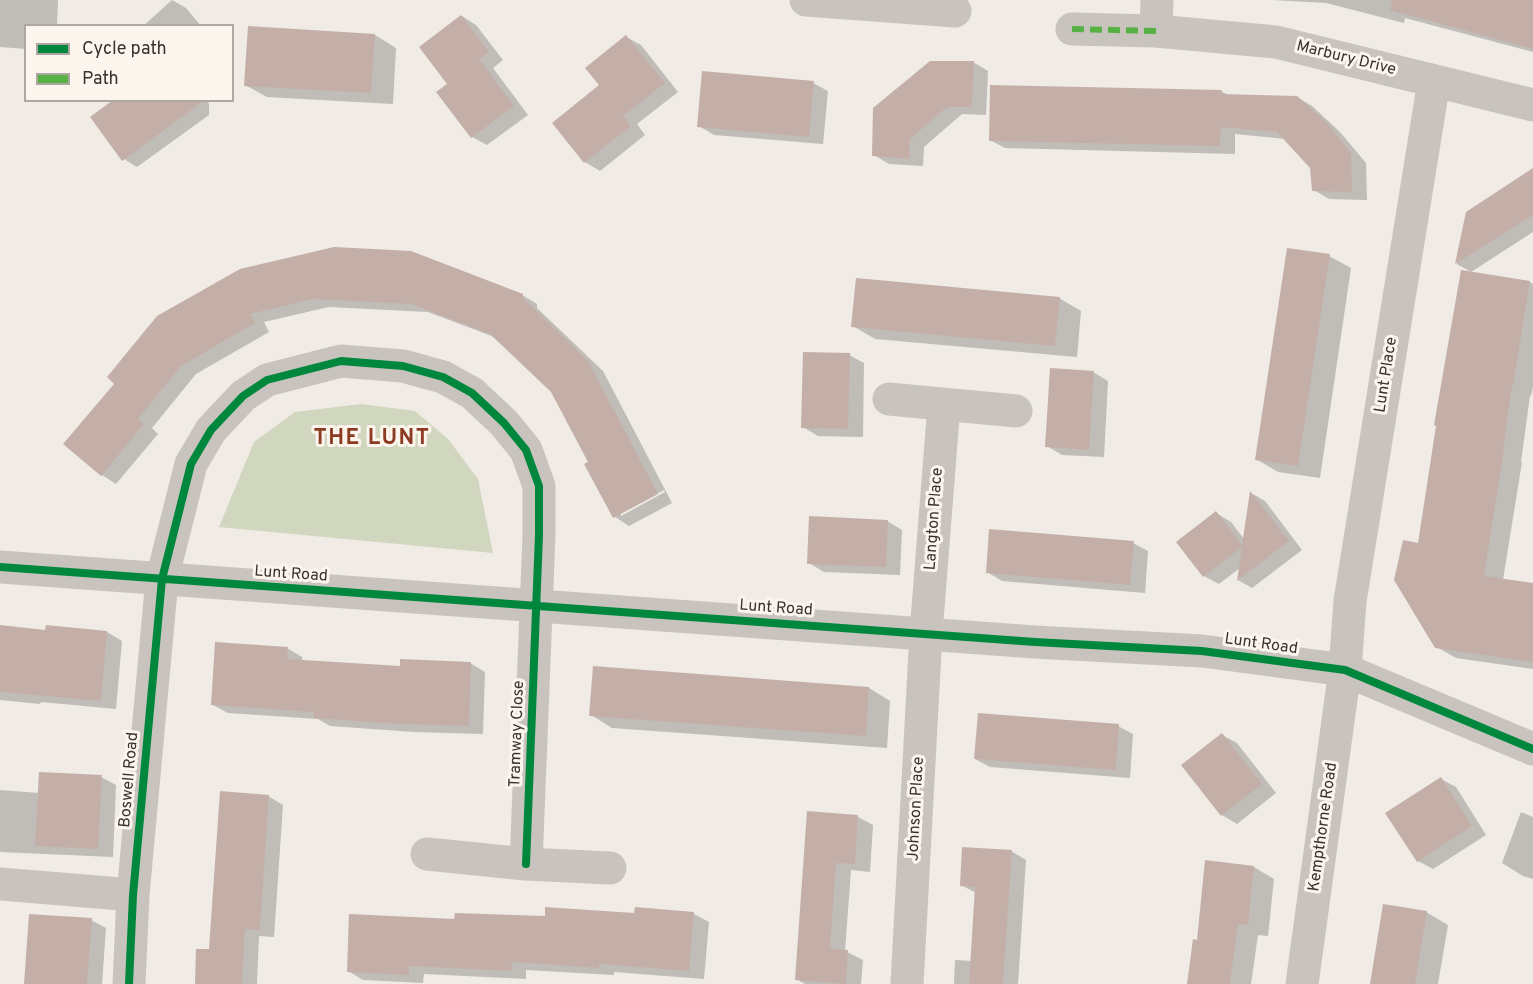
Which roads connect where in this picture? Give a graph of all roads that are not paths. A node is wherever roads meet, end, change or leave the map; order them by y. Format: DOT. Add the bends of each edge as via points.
graph roads {
  1 [pos="806,0"];
  2 [pos="887,3"];
  3 [pos="955,11"];
  4 [pos="1156,15"];
  5 [pos="1072,29"];
  6 [pos="1434,81"];
  7 [pos="1533,105"];
  8 [pos="889,399"];
  9 [pos="944,405"];
  10 [pos="1016,411"];
  11 [pos="0,567"];
  12 [pos="162,579"];
  13 [pos="536,606"];
  14 [pos="926,633"];
  15 [pos="1345,670"];
  16 [pos="1533,749"];
  17 [pos="427,854"];
  18 [pos="526,864"];
  19 [pos="610,868"];
  20 [pos="0,884"];
  21 [pos="134,895"];
  22 [pos="129,984"];
  23 [pos="907,984"];
  24 [pos="1302,984"];
  1 -- 2 [label="street"];
  2 -- 3 [label="street"];
  4 -- 5 [label="street, Marbury Drive"];
  4 -- 6 [label="street, Marbury Drive"];
  6 -- 7 [label="street, Marbury Drive"];
  6 -- 15 [label="street, Lunt Place" via="1350,601"];
  8 -- 9 [label="street"];
  9 -- 10 [label="street"];
  9 -- 14 [label="street, Langton Place"];
  11 -- 12 [label="street, Lunt Road"];
  12 -- 13 [label="street, Lunt Road"];
  12 -- 13 [label="street, Boswell Road" via="191,464 211,430 243,396 267,380 341,361 403,366 443,377 472,393 526,450 539,486"];
  12 -- 21 [label="street, Boswell Road"];
  13 -- 14 [label="street, Lunt Road"];
  13 -- 18 [label="street, Tramway Close"];
  14 -- 15 [label="street, Lunt Road" via="1202,651"];
  14 -- 23 [label="street, Johnson Place"];
  15 -- 16 [label="street, Lunt Road"];
  15 -- 24 [label="street, Kempthorne Road"];
  17 -- 18 [label="street"];
  18 -- 19 [label="street"];
  20 -- 21 [label="street"];
  21 -- 22 [label="street, Boswell Road"];
}
